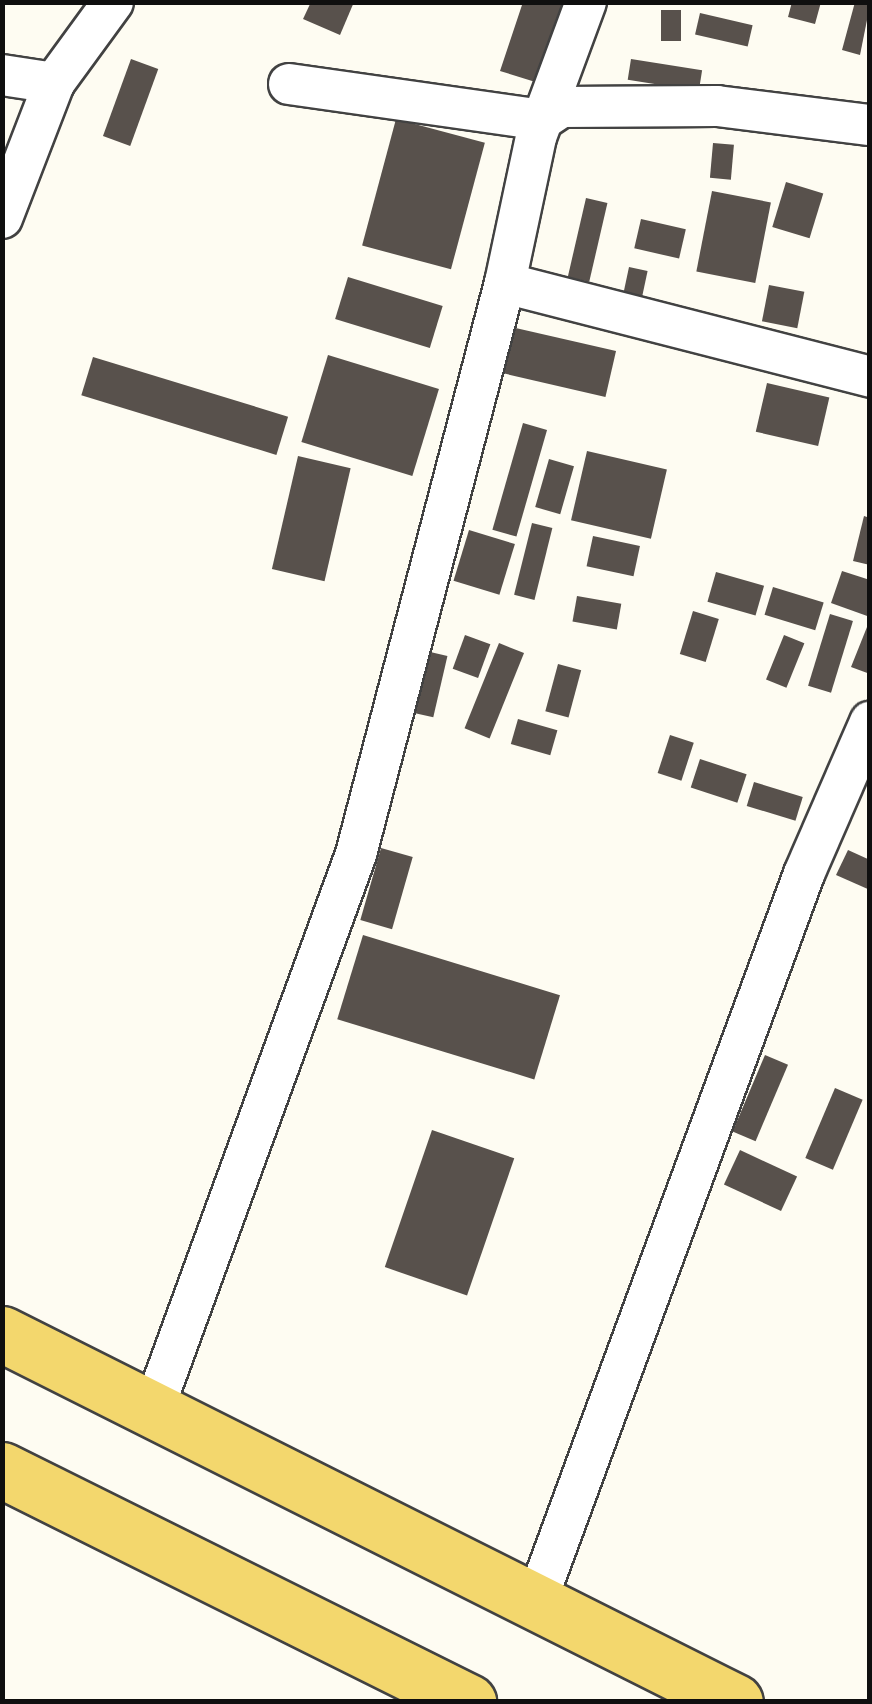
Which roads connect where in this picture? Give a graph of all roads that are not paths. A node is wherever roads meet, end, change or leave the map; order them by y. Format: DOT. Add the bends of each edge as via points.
graph roads {
  1 [pos="113,2"];
  2 [pos="586,2"];
  3 [pos="2,75"];
  4 [pos="54,83"];
  5 [pos="289,84"];
  6 [pos="542,120"];
  7 [pos="870,125"];
  8 [pos="2,218"];
  9 [pos="504,283"];
  10 [pos="870,377"];
  11 [pos="866,735"];
  12 [pos="2,1334"];
  13 [pos="153,1410"];
  14 [pos="2,1470"];
  15 [pos="536,1602"];
  16 [pos="468,1702"];
  17 [pos="735,1702"];
  1 -- 4 [label="street"];
  2 -- 6 [label="street"];
  3 -- 4 [label="street"];
  4 -- 8 [label="street"];
  5 -- 6 [label="street"];
  6 -- 7 [label="street" via="561,107 717,106"];
  6 -- 9 [label="street"];
  9 -- 10 [label="street"];
  9 -- 13 [label="street" via="356,854"];
  11 -- 15 [label="street" via="804,874"];
  12 -- 13 [label="main road"];
  13 -- 15 [label="main road"];
  14 -- 16 [label="main road"];
  15 -- 17 [label="main road"];
}
